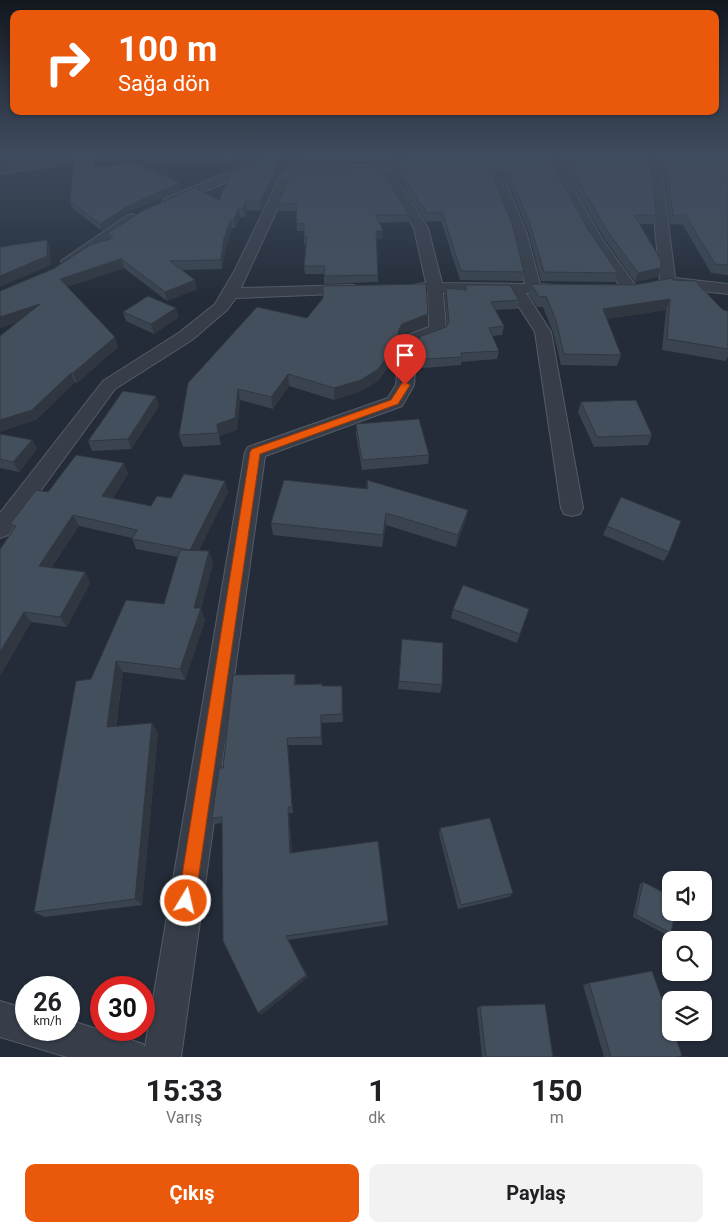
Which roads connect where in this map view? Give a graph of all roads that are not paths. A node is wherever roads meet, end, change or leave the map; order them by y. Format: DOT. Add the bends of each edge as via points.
graph roads {
  1 [pos="168,203"];
  2 [pos="269,203"];
  3 [pos="406,203"];
  4 [pos="508,203"];
  5 [pos="576,203"];
  6 [pos="659,203"];
  7 [pos="58,269"];
  8 [pos="668,282"];
  9 [pos="406,288"];
  10 [pos="435,288"];
  11 [pos="367,289"];
  12 [pos="525,289"];
  13 [pos="572,289"];
  14 [pos="611,289"];
  15 [pos="630,289"];
  16 [pos="728,289"];
  17 [pos="231,293"];
  18 [pos="572,508"];
  19 [pos="0,529"];
  20 [pos="0,1019"];
  21 [pos="15,1024"];
  22 [pos="75,1041"];
  23 [pos="130,1057"];
  24 [pos="162,1057"];
  1 -- 7 [label="street" via="130,220"];
  2 -- 17 [label="street"];
  3 -- 10 [label="street" via="421,228"];
  4 -- 12 [label="street" via="519,231"];
  5 -- 15 [label="street"];
  6 -- 8 [label="street"];
  8 -- 15 [label="street"];
  8 -- 16 [label="street"];
  9 -- 10 [label="street"];
  10 -- 12 [label="street"];
  10 -- 24 [label="street" via="438,330 409,341 405,385 395,402 255,452"];
  11 -- 17 [label="street"];
  12 -- 13 [label="street"];
  12 -- 18 [label="street" via="543,332"];
  14 -- 15 [label="street"];
  17 -- 19 [label="street" via="207,320 109,385"];
  20 -- 21 [label="street"];
  22 -- 23 [label="street"];
}
